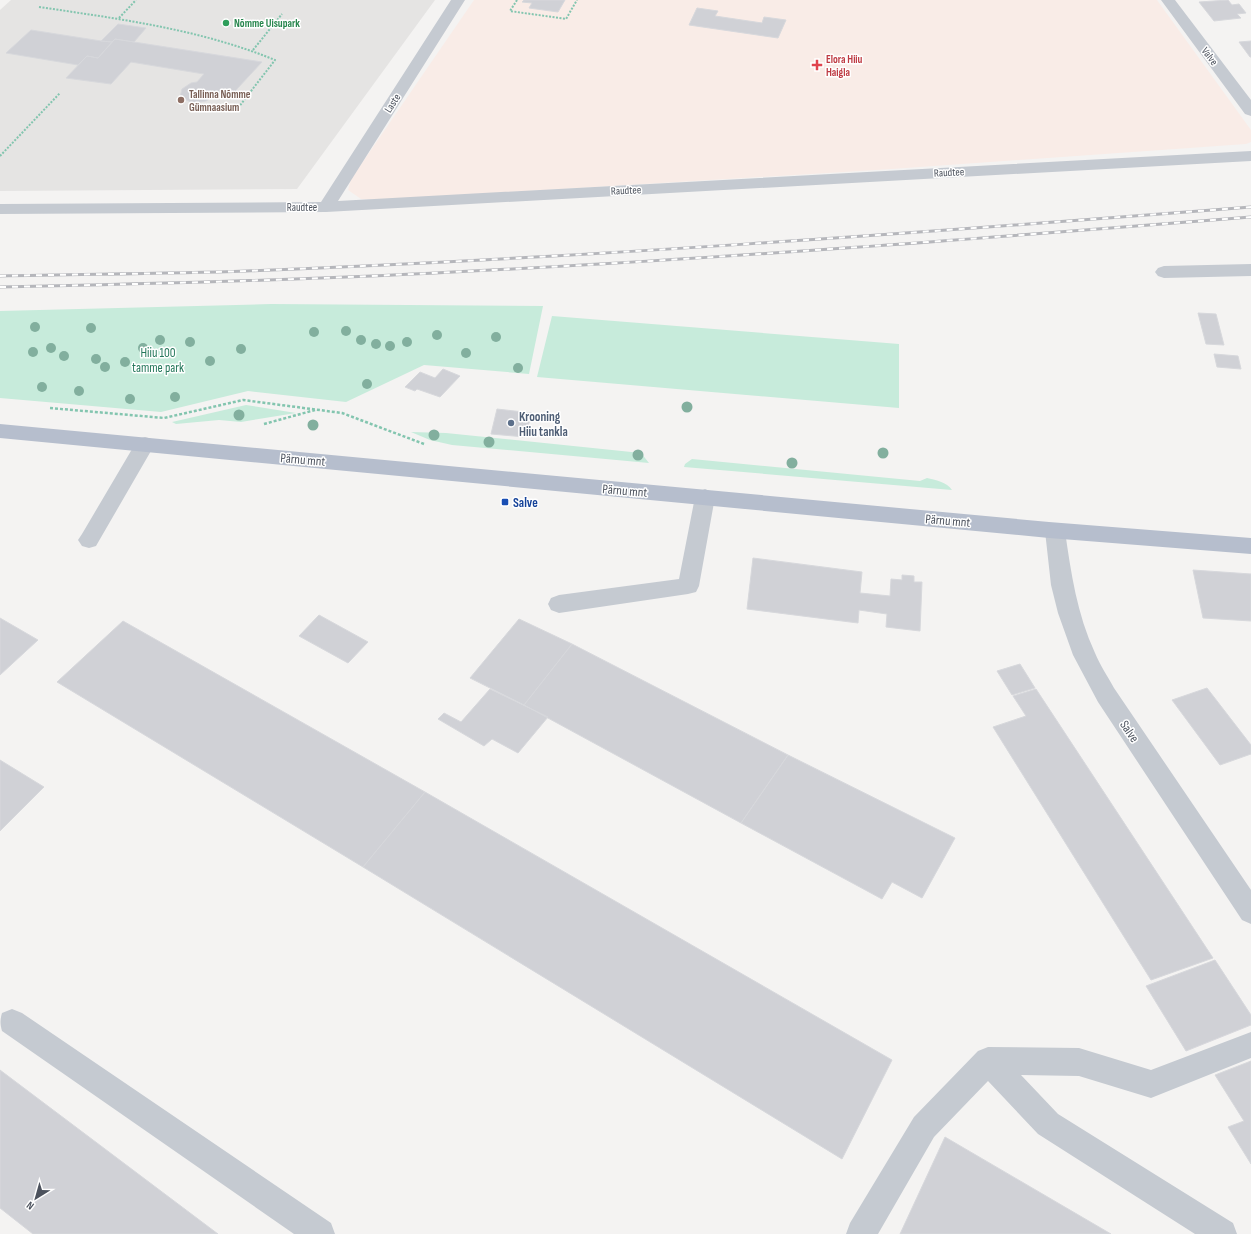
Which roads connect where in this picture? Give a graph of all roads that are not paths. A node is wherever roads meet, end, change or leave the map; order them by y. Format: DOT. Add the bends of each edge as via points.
graph roads {
  1 [pos="458,0"];
  2 [pos="1168,0"];
  3 [pos="1251,111"];
  4 [pos="1251,156"];
  5 [pos="326,207"];
  6 [pos="0,209"];
  7 [pos="1251,270"];
  8 [pos="1164,272"];
  9 [pos="0,431"];
  10 [pos="145,444"];
  11 [pos="705,497"];
  12 [pos="1055,531"];
  13 [pos="89,540"];
  14 [pos="1251,546"];
  15 [pos="559,604"];
  16 [pos="1251,912"];
  17 [pos="12,1022"];
  18 [pos="1251,1045"];
  19 [pos="988,1061"];
  20 [pos="320,1234"];
  21 [pos="861,1234"];
  22 [pos="1222,1234"];
  1 -- 5 [label="street, Laste"];
  2 -- 3 [label="street, Valve"];
  4 -- 5 [label="street, Raudtee"];
  5 -- 6 [label="street, Raudtee"];
  7 -- 8 [label="street"];
  9 -- 10 [label="main road, Pärnu mnt"];
  10 -- 11 [label="main road, Pärnu mnt"];
  10 -- 13 [label="street"];
  11 -- 12 [label="main road, Pärnu mnt"];
  11 -- 15 [label="street" via="688,586"];
  12 -- 14 [label="main road, Pärnu mnt"];
  12 -- 16 [label="street, Salve" via="1062,585 1084,655 1106,695"];
  17 -- 20 [label="street"];
  18 -- 19 [label="street" via="1151,1084 1079,1062"];
  19 -- 21 [label="street" via="924,1127"];
  19 -- 22 [label="street" via="1048,1124"];
}
